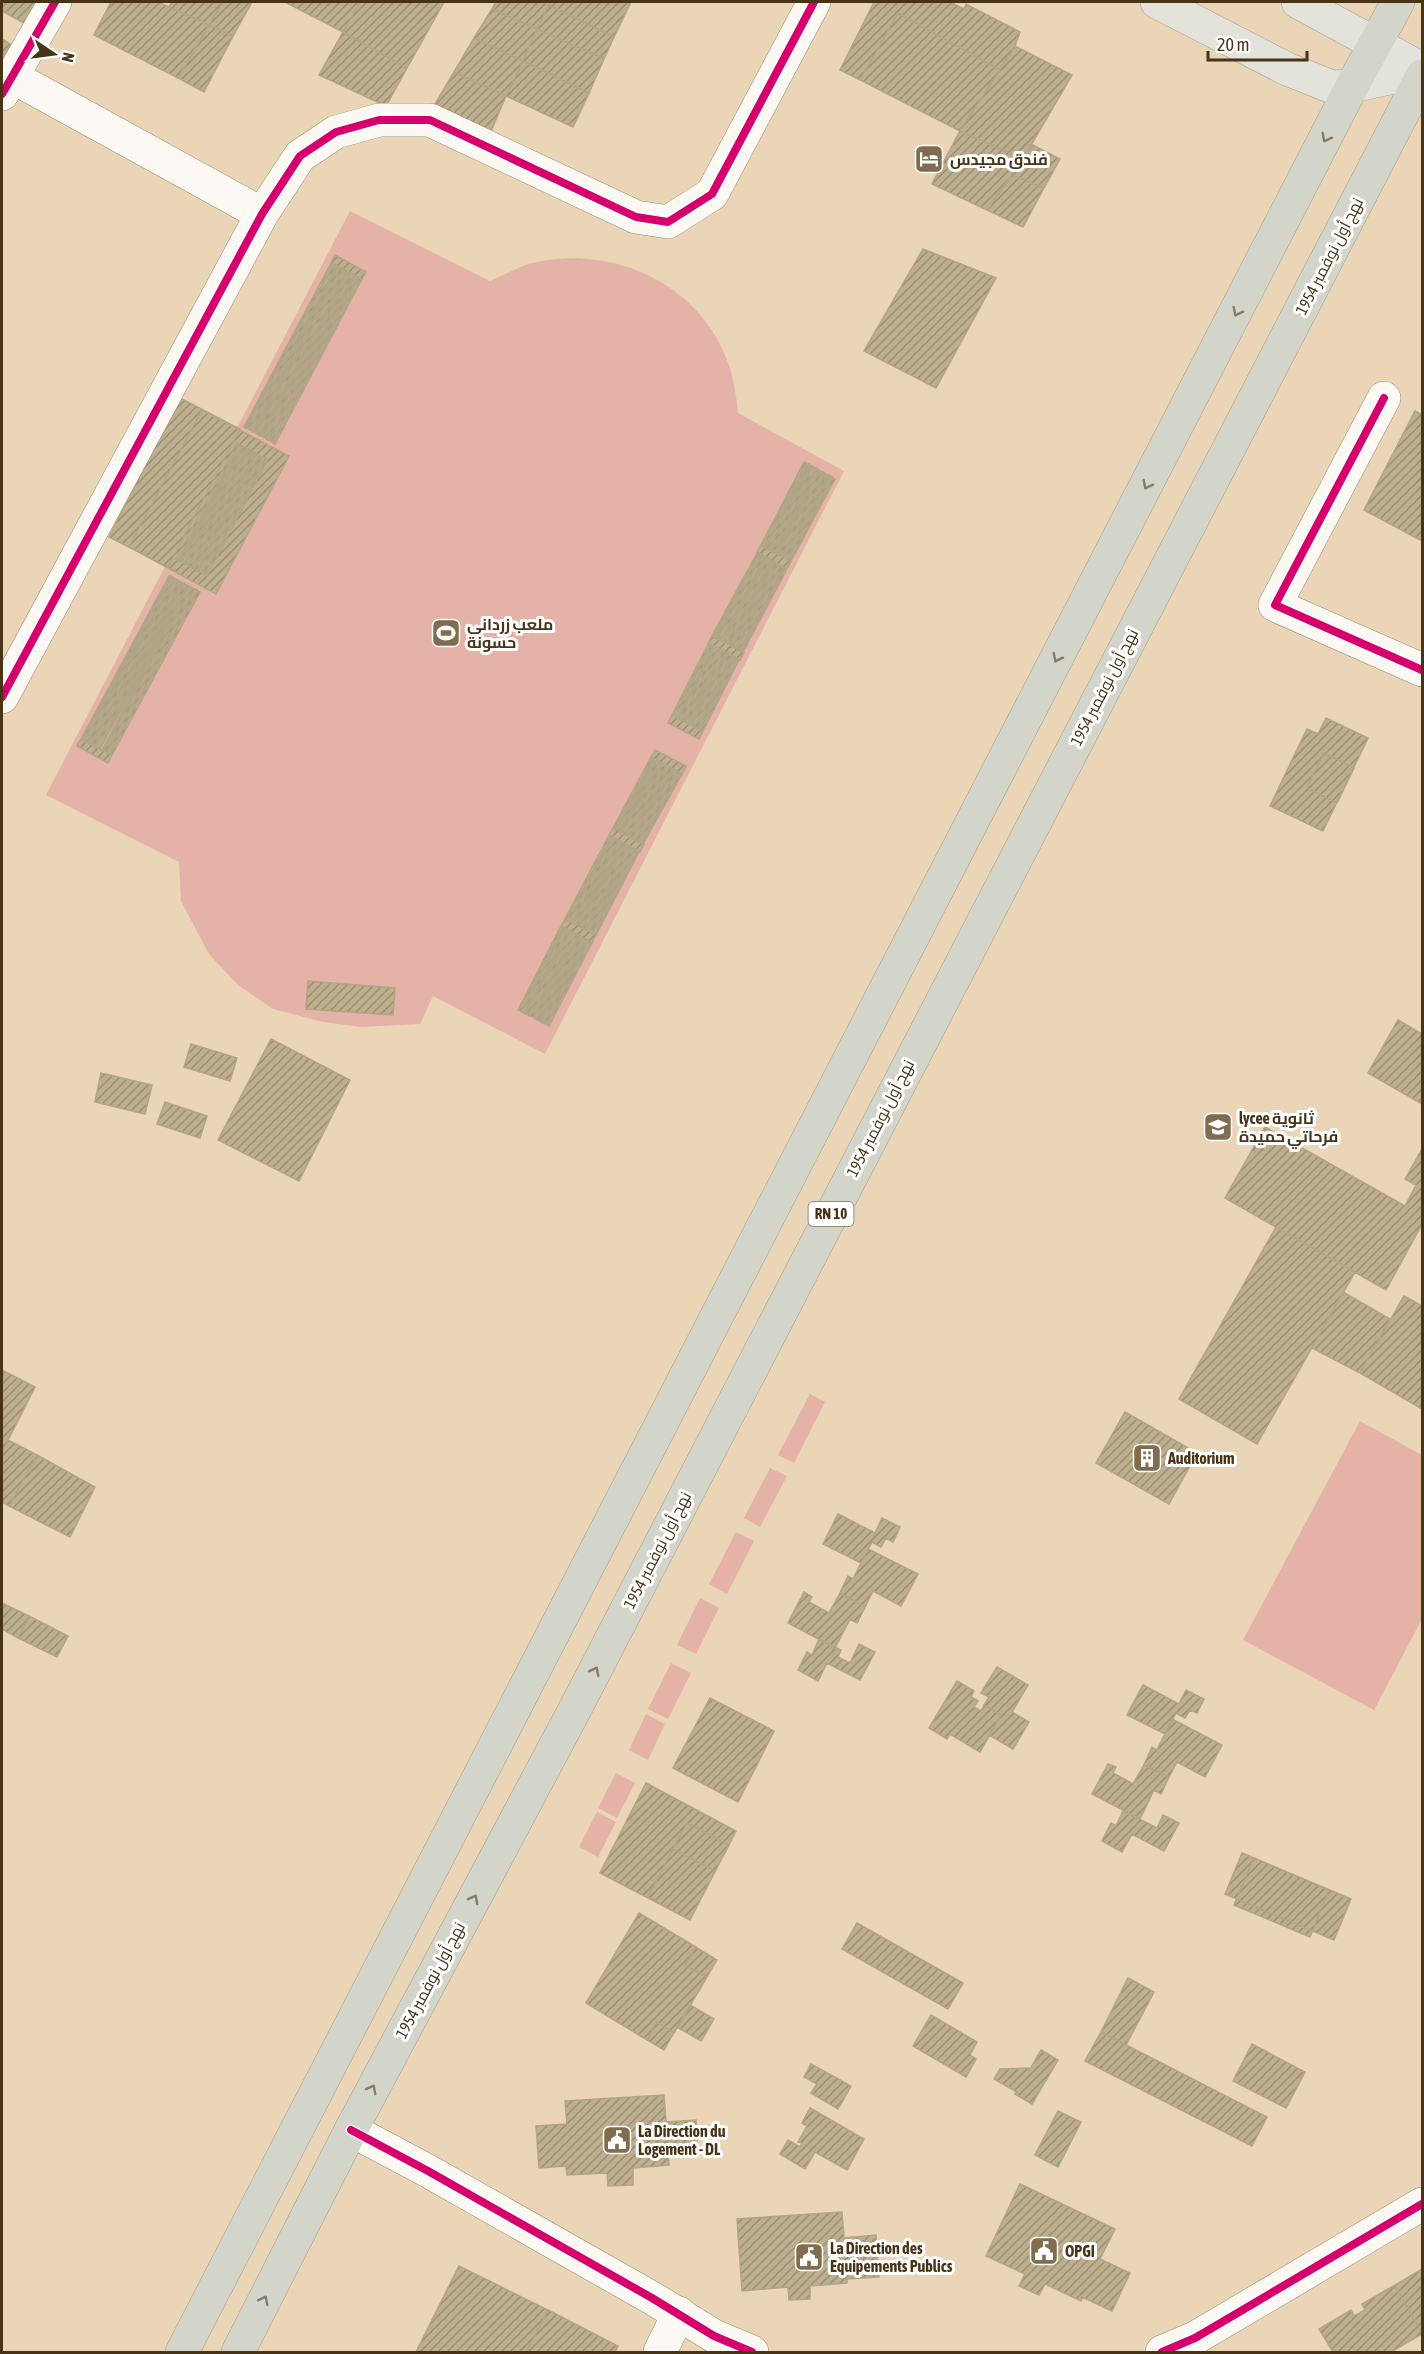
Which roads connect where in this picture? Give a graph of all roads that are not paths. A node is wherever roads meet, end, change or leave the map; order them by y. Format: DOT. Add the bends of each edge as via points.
graph roads {
  1 [pos="55,2"];
  2 [pos="814,2"];
  3 [pos="1156,2"];
  4 [pos="1298,2"];
  5 [pos="1398,2"];
  6 [pos="1377,43"];
  7 [pos="1422,70"];
  8 [pos="1422,76"];
  9 [pos="6,85"];
  10 [pos="1352,86"];
  11 [pos="262,214"];
  12 [pos="1384,398"];
  13 [pos="1422,670"];
  14 [pos="2,697"];
  15 [pos="528,1687"];
  16 [pos="574,1711"];
  17 [pos="351,2130"];
  18 [pos="1422,2204"];
  19 [pos="679,2313"];
  20 [pos="182,2352"];
  21 [pos="238,2352"];
  22 [pos="660,2352"];
  23 [pos="752,2352"];
  24 [pos="1162,2352"];
  1 -- 9 [label="street"];
  2 -- 11 [label="street" via="712,194 669,222 636,217 430,120 379,120 336,132 300,156"];
  3 -- 10 [label="main road" via="1287,69 1332,87"];
  4 -- 6 [label="main road"];
  5 -- 6 [label="highway"];
  6 -- 7 [label="main road"];
  6 -- 10 [label="highway"];
  7 -- 10 [label="main road"];
  16 -- 8 [label="highway, نهج أول نوفمبر 1954 / RN 10, one-way"];
  9 -- 11 [label="street"];
  10 -- 15 [label="highway, one-way"];
  11 -- 14 [label="street"];
  12 -- 13 [label="street" via="1275,605"];
  15 -- 16 [label="highway"];
  15 -- 20 [label="highway"];
  17 -- 16 [label="highway, نهج أول نوفمبر 1954 / RN 10, one-way"];
  17 -- 19 [label="street"];
  21 -- 17 [label="highway, نهج أول نوفمبر 1954 / RN 10, one-way"];
  18 -- 24 [label="street" via="1195,2338"];
  19 -- 22 [label="street"];
  19 -- 23 [label="street" via="714,2336"];
}
